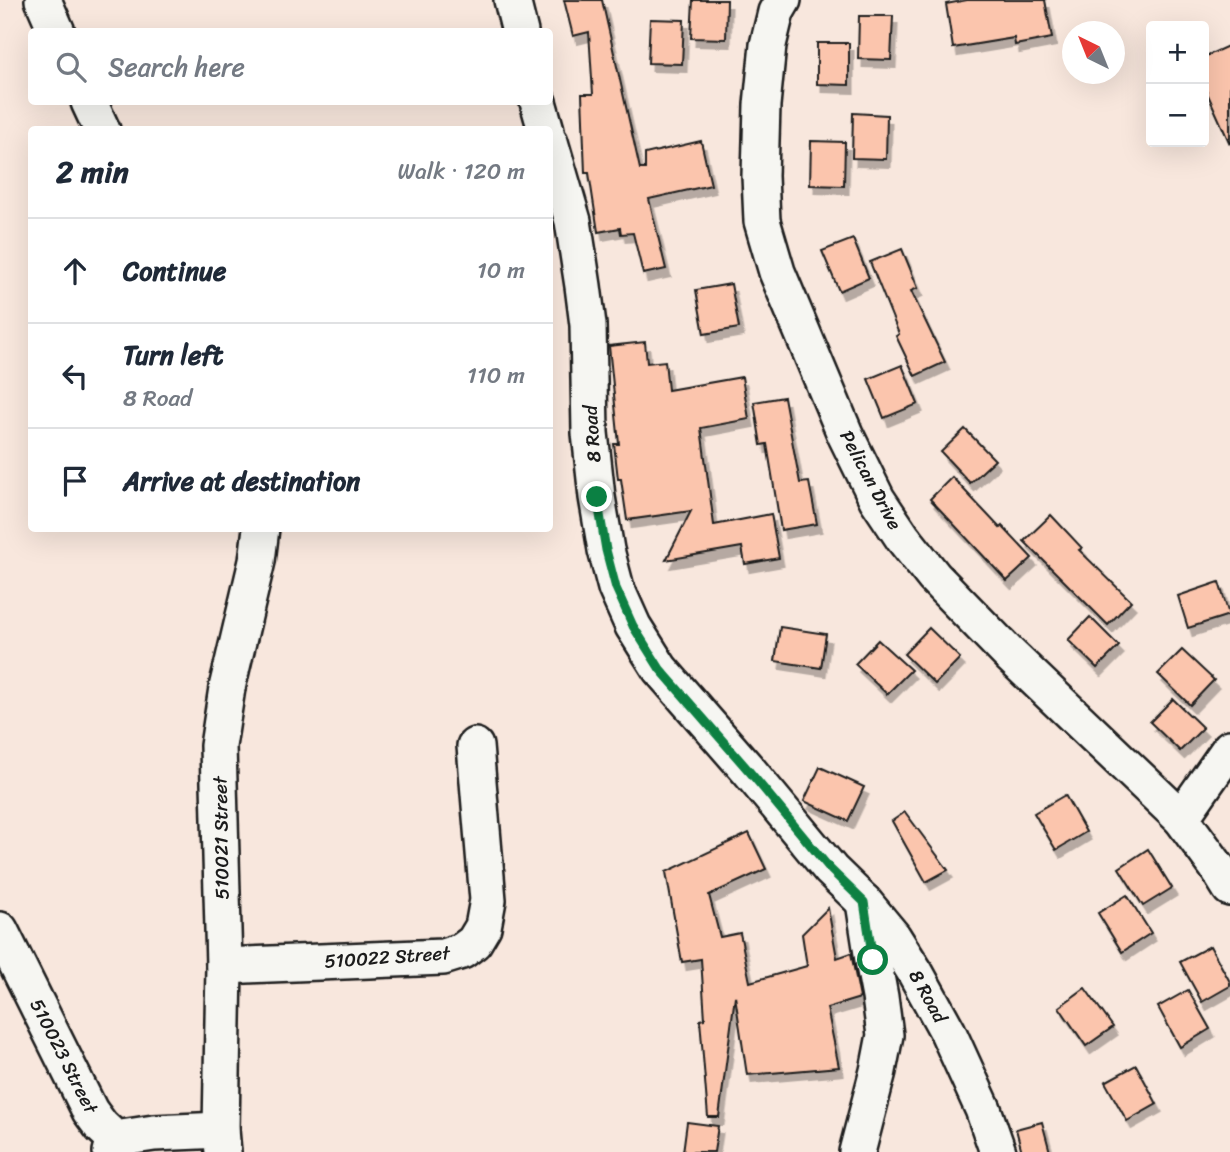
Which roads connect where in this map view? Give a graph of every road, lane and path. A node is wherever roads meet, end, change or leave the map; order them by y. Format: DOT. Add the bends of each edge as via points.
graph roads {
  1 [pos="43,0"];
  2 [pos="512,0"];
  3 [pos="783,0"];
  4 [pos="55,28"];
  5 [pos="519,28"];
  6 [pos="90,105"];
  7 [pos="539,105"];
  8 [pos="100,126"];
  9 [pos="545,126"];
  10 [pos="553,152"];
  11 [pos="261,532"];
  12 [pos="475,746"];
  13 [pos="1230,748"];
  14 [pos="1181,818"];
  15 [pos="1230,888"];
  16 [pos="864,902"];
  17 [pos="0,930"];
  18 [pos="224,966"];
  19 [pos="222,1141"];
  20 [pos="113,1146"];
  21 [pos="857,1152"];
  22 [pos="998,1152"];
  1 -- 4 [label="street"];
  2 -- 5 [label="street"];
  3 -- 14 [label="street, Pelican Drive" via="768,45 763,93 762,221 777,272 861,467 896,528 934,577"];
  6 -- 8 [label="street"];
  7 -- 9 [label="street"];
  10 -- 16 [label="street, 8 Road" via="582,273 590,433 599,510 616,588 660,669 831,870"];
  11 -- 18 [label="street, 510021 Street" via="218,746"];
  12 -- 18 [label="street, 510022 Street" via="488,900 483,927 474,942 443,957"];
  13 -- 14 [label="street"];
  14 -- 15 [label="street, Pelican Drive"];
  16 -- 21 [label="street" via="885,1035"];
  16 -- 22 [label="street, 8 Road" via="908,960 948,1032"];
  17 -- 20 [label="street, 510023 Street" via="90,1111"];
  18 -- 19 [label="street, 510021 Street"];
  19 -- 20 [label="street" via="154,1133"];
}
